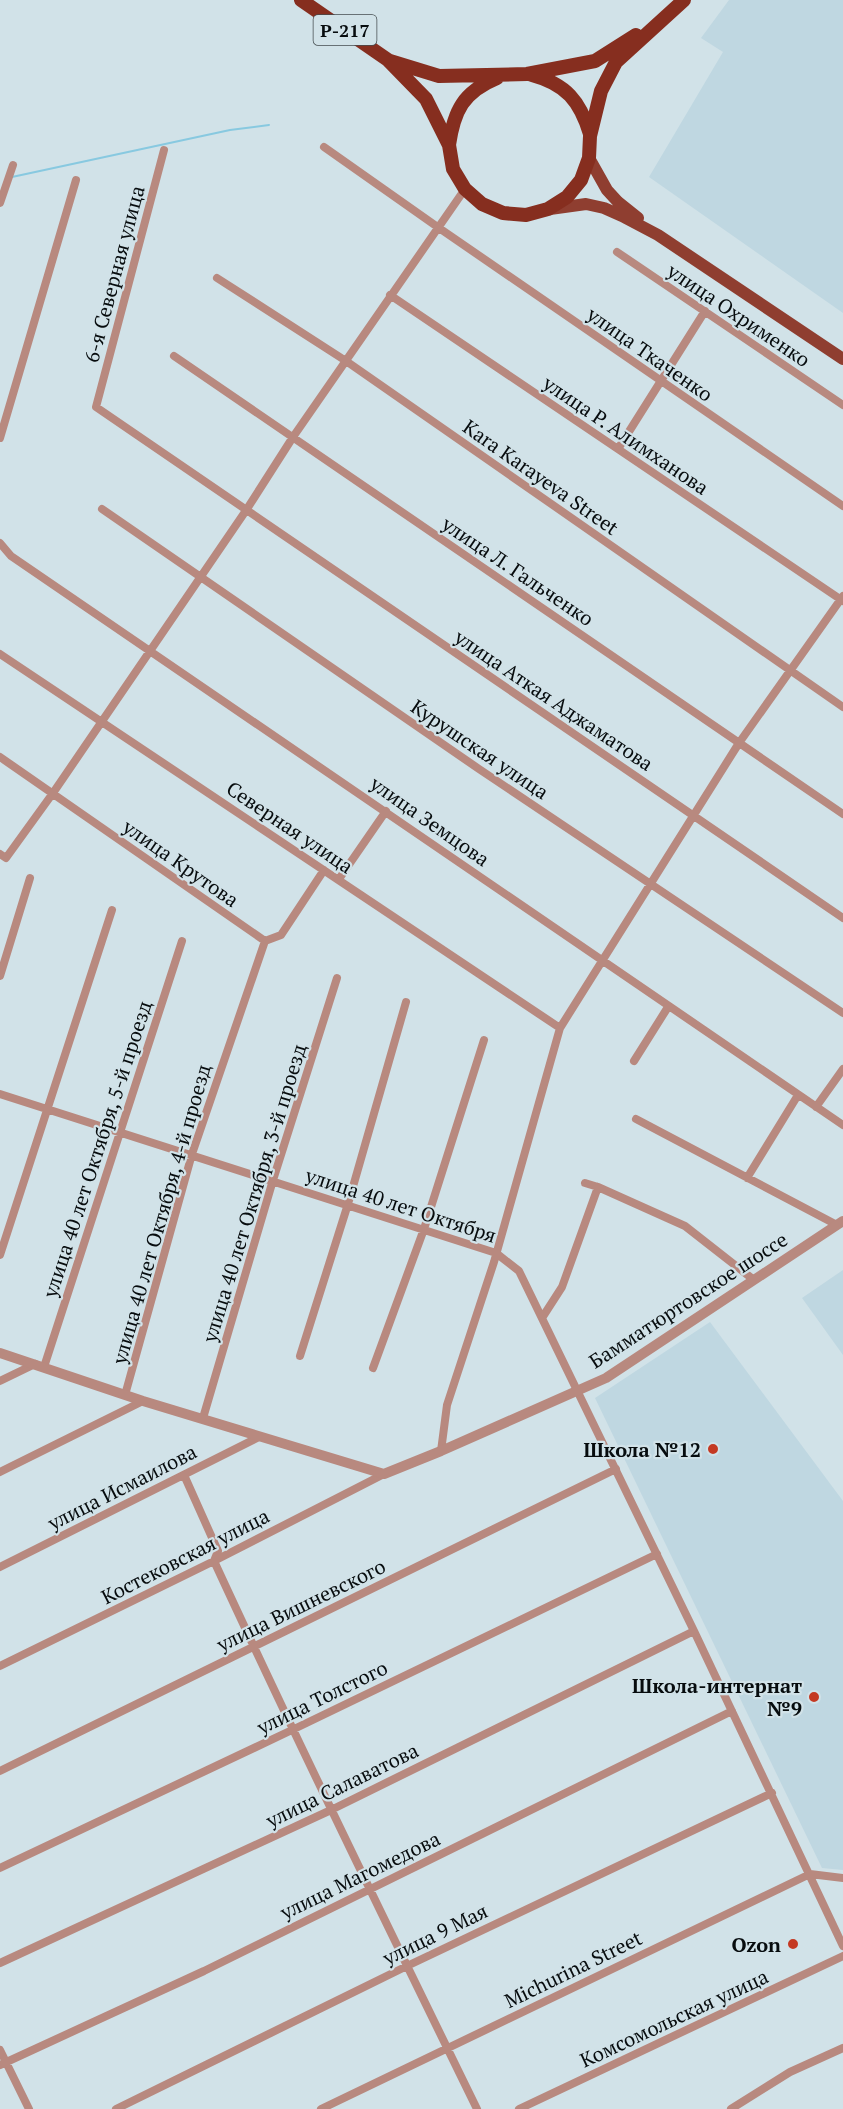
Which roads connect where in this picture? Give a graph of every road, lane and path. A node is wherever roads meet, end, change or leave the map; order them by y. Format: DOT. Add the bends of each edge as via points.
graph roads {
  1 [pos="301,0"];
  2 [pos="684,0"];
  3 [pos="659,21"];
  4 [pos="388,60"];
  5 [pos="527,74"];
  6 [pos="503,75"];
  7 [pos="590,136"];
  8 [pos="449,145"];
  9 [pos="324,147"];
  10 [pos="164,150"];
  11 [pos="589,158"];
  12 [pos="13,165"];
  13 [pos="76,180"];
  14 [pos="465,189"];
  15 [pos="0,202"];
  16 [pos="548,209"];
  17 [pos="438,228"];
  18 [pos="658,235"];
  19 [pos="617,252"];
  20 [pos="217,278"];
  21 [pos="390,296"];
  22 [pos="705,311"];
  23 [pos="174,356"];
  24 [pos="843,359"];
  25 [pos="346,361"];
  26 [pos="661,381"];
  27 [pos="843,405"];
  28 [pos="96,407"];
  29 [pos="293,437"];
  30 [pos="0,438"];
  31 [pos="618,449"];
  32 [pos="843,506"];
  33 [pos="102,508"];
  34 [pos="247,509"];
  35 [pos="0,543"];
  36 [pos="200,576"];
  37 [pos="842,599"];
  38 [pos="150,651"];
  39 [pos="0,654"];
  40 [pos="789,670"];
  41 [pos="843,707"];
  42 [pos="101,721"];
  43 [pos="740,743"];
  44 [pos="0,758"];
  45 [pos="53,793"];
  46 [pos="386,811"];
  47 [pos="843,814"];
  48 [pos="694,816"];
  49 [pos="3,856"];
  50 [pos="324,870"];
  51 [pos="30,878"];
  52 [pos="339,879"];
  53 [pos="652,885"];
  54 [pos="112,910"];
  55 [pos="843,918"];
  56 [pos="182,941"];
  57 [pos="265,941"];
  58 [pos="602,961"];
  59 [pos="0,976"];
  60 [pos="337,978"];
  61 [pos="406,1002"];
  62 [pos="668,1007"];
  63 [pos="843,1013"];
  64 [pos="560,1028"];
  65 [pos="484,1040"];
  66 [pos="634,1061"];
  67 [pos="843,1070"];
  68 [pos="0,1094"];
  69 [pos="798,1095"];
  70 [pos="816,1107"];
  71 [pos="46,1108"];
  72 [pos="636,1119"];
  73 [pos="843,1125"];
  74 [pos="119,1133"];
  75 [pos="192,1154"];
  76 [pos="747,1178"];
  77 [pos="273,1180"];
  78 [pos="585,1183"];
  79 [pos="598,1187"];
  80 [pos="348,1204"];
  81 [pos="840,1223"];
  82 [pos="423,1229"];
  83 [pos="496,1253"];
  84 [pos="0,1255"];
  85 [pos="754,1280"];
  86 [pos="542,1318"];
  87 [pos="0,1353"];
  88 [pos="300,1356"];
  89 [pos="40,1366"];
  90 [pos="374,1368"];
  91 [pos="0,1380"];
  92 [pos="578,1391"];
  93 [pos="125,1395"];
  94 [pos="143,1401"];
  95 [pos="203,1418"];
  96 [pos="260,1437"];
  97 [pos="441,1452"];
  98 [pos="616,1469"];
  99 [pos="0,1472"];
  100 [pos="384,1474"];
  101 [pos="184,1475"];
  102 [pos="657,1554"];
  103 [pos="214,1561"];
  104 [pos="0,1567"];
  105 [pos="694,1631"];
  106 [pos="254,1647"];
  107 [pos="0,1666"];
  108 [pos="732,1711"];
  109 [pos="292,1730"];
  110 [pos="0,1771"];
  111 [pos="772,1793"];
  112 [pos="331,1810"];
  113 [pos="0,1868"];
  114 [pos="810,1874"];
  115 [pos="843,1878"];
  116 [pos="369,1889"];
  117 [pos="843,1946"];
  118 [pos="843,1956"];
  119 [pos="0,1963"];
  120 [pos="407,1966"];
  121 [pos="447,2048"];
  122 [pos="843,2048"];
  123 [pos="0,2050"];
  124 [pos="3,2063"];
  125 [pos="29,2109"];
  126 [pos="116,2109"];
  127 [pos="321,2109"];
  128 [pos="477,2109"];
  129 [pos="519,2109"];
  130 [pos="731,2109"];
  1 -- 4 [label="highway, Р-217"];
  2 -- 3 [label="highway"];
  3 -- 5 [label="highway" via="595,61"];
  3 -- 7 [label="highway" via="616,62 601,91"];
  4 -- 6 [label="highway" via="439,76"];
  4 -- 8 [label="highway" via="426,99"];
  5 -- 6 [label="highway"];
  5 -- 7 [label="highway" via="550,80 569,93 583,113"];
  6 -- 8 [label="highway" via="482,84 464,101 453,122"];
  7 -- 11 [label="highway"];
  8 -- 14 [label="highway" via="453,169"];
  9 -- 17 [label="street, улица Ткаченко"];
  10 -- 28 [label="street, 6-я Северная улица"];
  11 -- 16 [label="highway" via="581,180 567,197"];
  11 -- 18 [label="main road" via="607,190"];
  12 -- 15 [label="street"];
  13 -- 30 [label="street"];
  14 -- 16 [label="highway" via="482,204 503,213 526,215"];
  14 -- 17 [label="street"];
  16 -- 18 [label="main road" via="586,204 604,208"];
  17 -- 21 [label="street"];
  17 -- 26 [label="street, улица Ткаченко"];
  18 -- 24 [label="main road"];
  19 -- 22 [label="street, улица Охрименко"];
  20 -- 25 [label="street, Kara Karayeva Street"];
  21 -- 25 [label="street"];
  21 -- 31 [label="street, улица Р. Алимханова"];
  22 -- 26 [label="street"];
  22 -- 27 [label="street, улица Охрименко"];
  23 -- 29 [label="street, улица Л. Гальченко"];
  25 -- 29 [label="street"];
  25 -- 40 [label="street, Kara Karayeva Street"];
  26 -- 31 [label="street"];
  26 -- 32 [label="street, улица Ткаченко"];
  28 -- 34 [label="street, улица Аткая Аджаматова"];
  29 -- 34 [label="street"];
  29 -- 43 [label="street, улица Л. Гальченко"];
  31 -- 37 [label="street, улица Р. Алимханова"];
  33 -- 36 [label="street, Курушская улица"];
  34 -- 36 [label="street"];
  34 -- 48 [label="street, улица Аткая Аджаматова"];
  35 -- 38 [label="street, улица Земцова" via="11,556"];
  36 -- 38 [label="street"];
  36 -- 53 [label="street, Курушская улица"];
  37 -- 40 [label="street"];
  38 -- 42 [label="street"];
  38 -- 46 [label="street, улица Земцова"];
  39 -- 42 [label="street, Северная улица"];
  40 -- 41 [label="street, Kara Karayeva Street"];
  40 -- 43 [label="street"];
  42 -- 45 [label="street"];
  42 -- 50 [label="street, Северная улица"];
  43 -- 47 [label="street, улица Л. Гальченко"];
  43 -- 48 [label="street"];
  44 -- 45 [label="street, улица Крутова"];
  45 -- 49 [label="street"];
  45 -- 57 [label="street, улица Крутова"];
  46 -- 52 [label="street"];
  46 -- 58 [label="street, улица Земцова"];
  48 -- 53 [label="street"];
  48 -- 55 [label="street, улица Аткая Аджаматова"];
  50 -- 52 [label="street, Северная улица"];
  50 -- 57 [label="street" via="280,935"];
  51 -- 59 [label="street"];
  52 -- 64 [label="street, Северная улица"];
  53 -- 58 [label="street"];
  53 -- 63 [label="street, Курушская улица"];
  54 -- 71 [label="street"];
  56 -- 74 [label="street, улица 40 лет Октября, 5-й проезд"];
  57 -- 75 [label="street, улица 40 лет Октября, 4-й проезд"];
  58 -- 62 [label="street, улица Земцова"];
  58 -- 64 [label="street"];
  60 -- 77 [label="street, улица 40 лет Октября, 3-й проезд"];
  61 -- 80 [label="street"];
  62 -- 66 [label="street"];
  62 -- 69 [label="street, улица Земцова"];
  64 -- 83 [label="street"];
  65 -- 82 [label="street"];
  67 -- 70 [label="street"];
  68 -- 71 [label="street, улица 40 лет Октября"];
  69 -- 70 [label="street, улица Земцова"];
  69 -- 76 [label="street"];
  70 -- 73 [label="street, улица Земцова"];
  71 -- 74 [label="street, улица 40 лет Октября"];
  71 -- 84 [label="street"];
  72 -- 76 [label="street"];
  74 -- 75 [label="street, улица 40 лет Октября"];
  74 -- 89 [label="street, улица 40 лет Октября, 5-й проезд"];
  75 -- 77 [label="street, улица 40 лет Октября"];
  75 -- 93 [label="street, улица 40 лет Октября, 4-й проезд"];
  76 -- 81 [label="street"];
  77 -- 80 [label="street, улица 40 лет Октября"];
  77 -- 95 [label="street, улица 40 лет Октября, 3-й проезд"];
  78 -- 79 [label="street"];
  79 -- 85 [label="street" via="685,1226"];
  79 -- 86 [label="street" via="562,1287"];
  80 -- 82 [label="street, улица 40 лет Октября"];
  80 -- 88 [label="street"];
  81 -- 85 [label="street, Бамматюртовское шоссе"];
  82 -- 83 [label="street, улица 40 лет Октября"];
  82 -- 90 [label="street"];
  83 -- 86 [label="street, улица 40 лет Октября" via="519,1271"];
  83 -- 97 [label="street" via="447,1405"];
  85 -- 92 [label="street, Бамматюртовское шоссе" via="606,1378"];
  86 -- 92 [label="street, улица 40 лет Октября"];
  87 -- 89 [label="street"];
  89 -- 91 [label="street"];
  89 -- 93 [label="street"];
  92 -- 97 [label="street, Бамматюртовское шоссе"];
  92 -- 98 [label="street, улица 40 лет Октября"];
  93 -- 94 [label="street"];
  94 -- 95 [label="street"];
  94 -- 99 [label="street"];
  95 -- 96 [label="street"];
  96 -- 100 [label="street"];
  96 -- 101 [label="street, улица Исмаилова"];
  97 -- 100 [label="street, Бамматюртовское шоссе"];
  98 -- 102 [label="street, улица 40 лет Октября"];
  98 -- 106 [label="street, улица Вишневского"];
  100 -- 103 [label="street, Костековская улица"];
  101 -- 103 [label="street" via="218,1551"];
  101 -- 104 [label="street, улица Исмаилова"];
  102 -- 105 [label="street, улица 40 лет Октября"];
  102 -- 109 [label="street, улица Толстого"];
  103 -- 106 [label="street"];
  103 -- 107 [label="street, Костековская улица"];
  105 -- 108 [label="street, улица 40 лет Октября"];
  105 -- 112 [label="street, улица Салаватова"];
  106 -- 109 [label="street"];
  106 -- 110 [label="street, улица Вишневского"];
  108 -- 111 [label="street, улица 40 лет Октября"];
  108 -- 116 [label="street, улица Магомедова"];
  109 -- 112 [label="street"];
  109 -- 113 [label="street, улица Толстого"];
  111 -- 114 [label="street, улица 40 лет Октября"];
  111 -- 120 [label="street, улица 9 Мая"];
  112 -- 116 [label="street"];
  112 -- 119 [label="street, улица Салаватова"];
  114 -- 115 [label="street"];
  114 -- 117 [label="street, улица 40 лет Октября"];
  114 -- 121 [label="street, Michurina Street"];
  116 -- 120 [label="street"];
  116 -- 124 [label="street, улица Магомедова" via="204,1971"];
  118 -- 129 [label="street, Комсомольская улица"];
  120 -- 121 [label="street"];
  120 -- 126 [label="street, улица 9 Мая"];
  121 -- 127 [label="street, Michurina Street"];
  121 -- 128 [label="street"];
  122 -- 130 [label="street" via="790,2072"];
  123 -- 124 [label="street"];
  124 -- 125 [label="street"];
}
